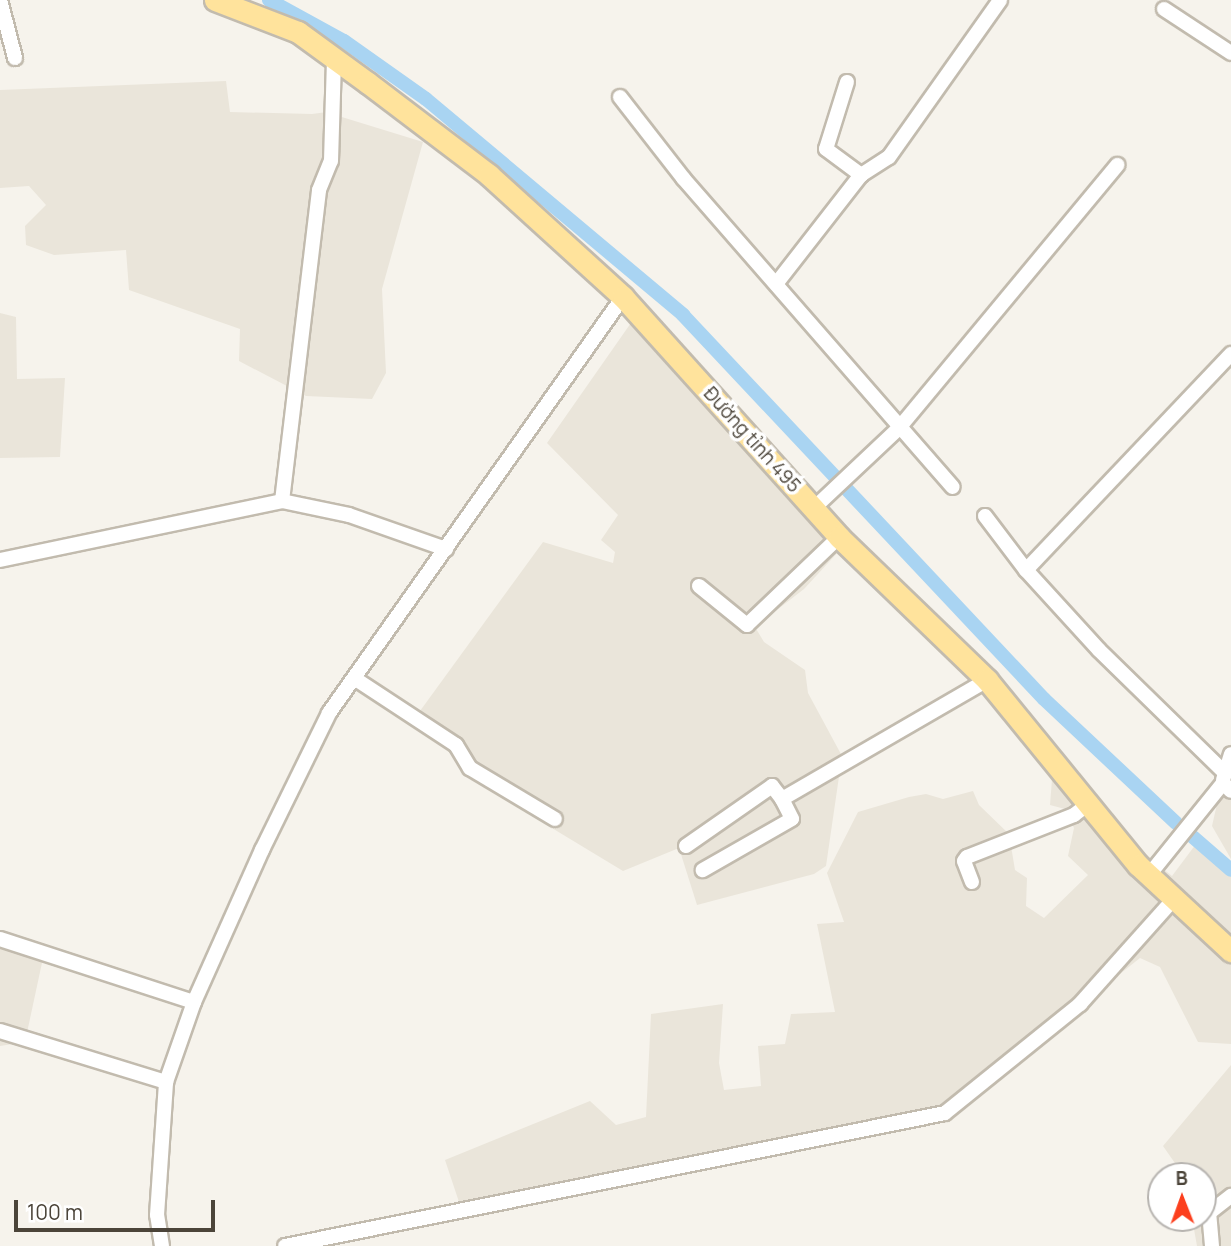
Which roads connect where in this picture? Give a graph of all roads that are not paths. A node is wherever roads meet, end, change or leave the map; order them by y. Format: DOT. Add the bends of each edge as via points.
graph roads {
  1 [pos="0,0"];
  2 [pos="215,0"];
  3 [pos="1000,0"];
  4 [pos="1164,9"];
  5 [pos="1231,53"];
  6 [pos="15,58"];
  7 [pos="334,59"];
  8 [pos="847,82"];
  9 [pos="620,97"];
  10 [pos="1116,165"];
  11 [pos="861,175"];
  12 [pos="776,284"];
  13 [pos="624,297"];
  14 [pos="1231,354"];
  15 [pos="899,428"];
  16 [pos="953,487"];
  17 [pos="282,501"];
  18 [pos="813,509"];
  19 [pos="985,516"];
  20 [pos="839,537"];
  21 [pos="446,549"];
  22 [pos="0,560"];
  23 [pos="1026,570"];
  24 [pos="699,586"];
  25 [pos="354,678"];
  26 [pos="987,680"];
  27 [pos="1231,754"];
  28 [pos="1226,782"];
  29 [pos="782,799"];
  30 [pos="1088,804"];
  31 [pos="555,819"];
  32 [pos="686,846"];
  33 [pos="703,870"];
  34 [pos="1149,875"];
  35 [pos="972,882"];
  36 [pos="1174,898"];
  37 [pos="0,939"];
  38 [pos="1231,951"];
  39 [pos="194,1002"];
  40 [pos="0,1031"];
  41 [pos="166,1082"];
  42 [pos="1231,1196"];
  43 [pos="162,1246"];
  44 [pos="285,1246"];
  45 [pos="1212,1246"];
  1 -- 6 [label="street"];
  2 -- 7 [label="main road, Đường tỉnh 495" via="298,33"];
  3 -- 11 [label="street" via="889,157"];
  4 -- 5 [label="street"];
  7 -- 13 [label="main road, Đường tỉnh 495" via="489,174"];
  7 -- 17 [label="street" via="330,170 319,190"];
  8 -- 11 [label="street" via="826,149"];
  9 -- 12 [label="street" via="683,178"];
  10 -- 15 [label="street"];
  11 -- 12 [label="street"];
  12 -- 15 [label="street"];
  13 -- 18 [label="main road, Đường tỉnh 495"];
  13 -- 21 [label="street"];
  14 -- 23 [label="street"];
  15 -- 16 [label="street"];
  15 -- 18 [label="street"];
  17 -- 21 [label="street" via="349,515"];
  17 -- 22 [label="street"];
  18 -- 20 [label="main road, Đường tỉnh 495"];
  19 -- 23 [label="street"];
  20 -- 24 [label="street" via="747,625"];
  20 -- 26 [label="main road, Đường tỉnh 495"];
  21 -- 25 [label="street"];
  23 -- 28 [label="street"];
  25 -- 31 [label="street" via="456,745 470,768"];
  25 -- 39 [label="street" via="323,726"];
  26 -- 29 [label="street"];
  26 -- 30 [label="main road, Đường tỉnh 495"];
  27 -- 28 [label="street"];
  28 -- 34 [label="street"];
  29 -- 32 [label="street" via="772,786"];
  29 -- 33 [label="street" via="792,820"];
  30 -- 34 [label="main road, Đường tỉnh 495"];
  30 -- 35 [label="street" via="1074,815 967,857 964,861"];
  34 -- 36 [label="main road, Đường tỉnh 495"];
  36 -- 38 [label="main road, Đường tỉnh 495"];
  36 -- 44 [label="street" via="1080,1004 945,1113"];
  37 -- 39 [label="street"];
  39 -- 41 [label="street"];
  40 -- 41 [label="street"];
  41 -- 43 [label="street" via="157,1215"];
  42 -- 45 [label="street" via="1209,1213"];
}
